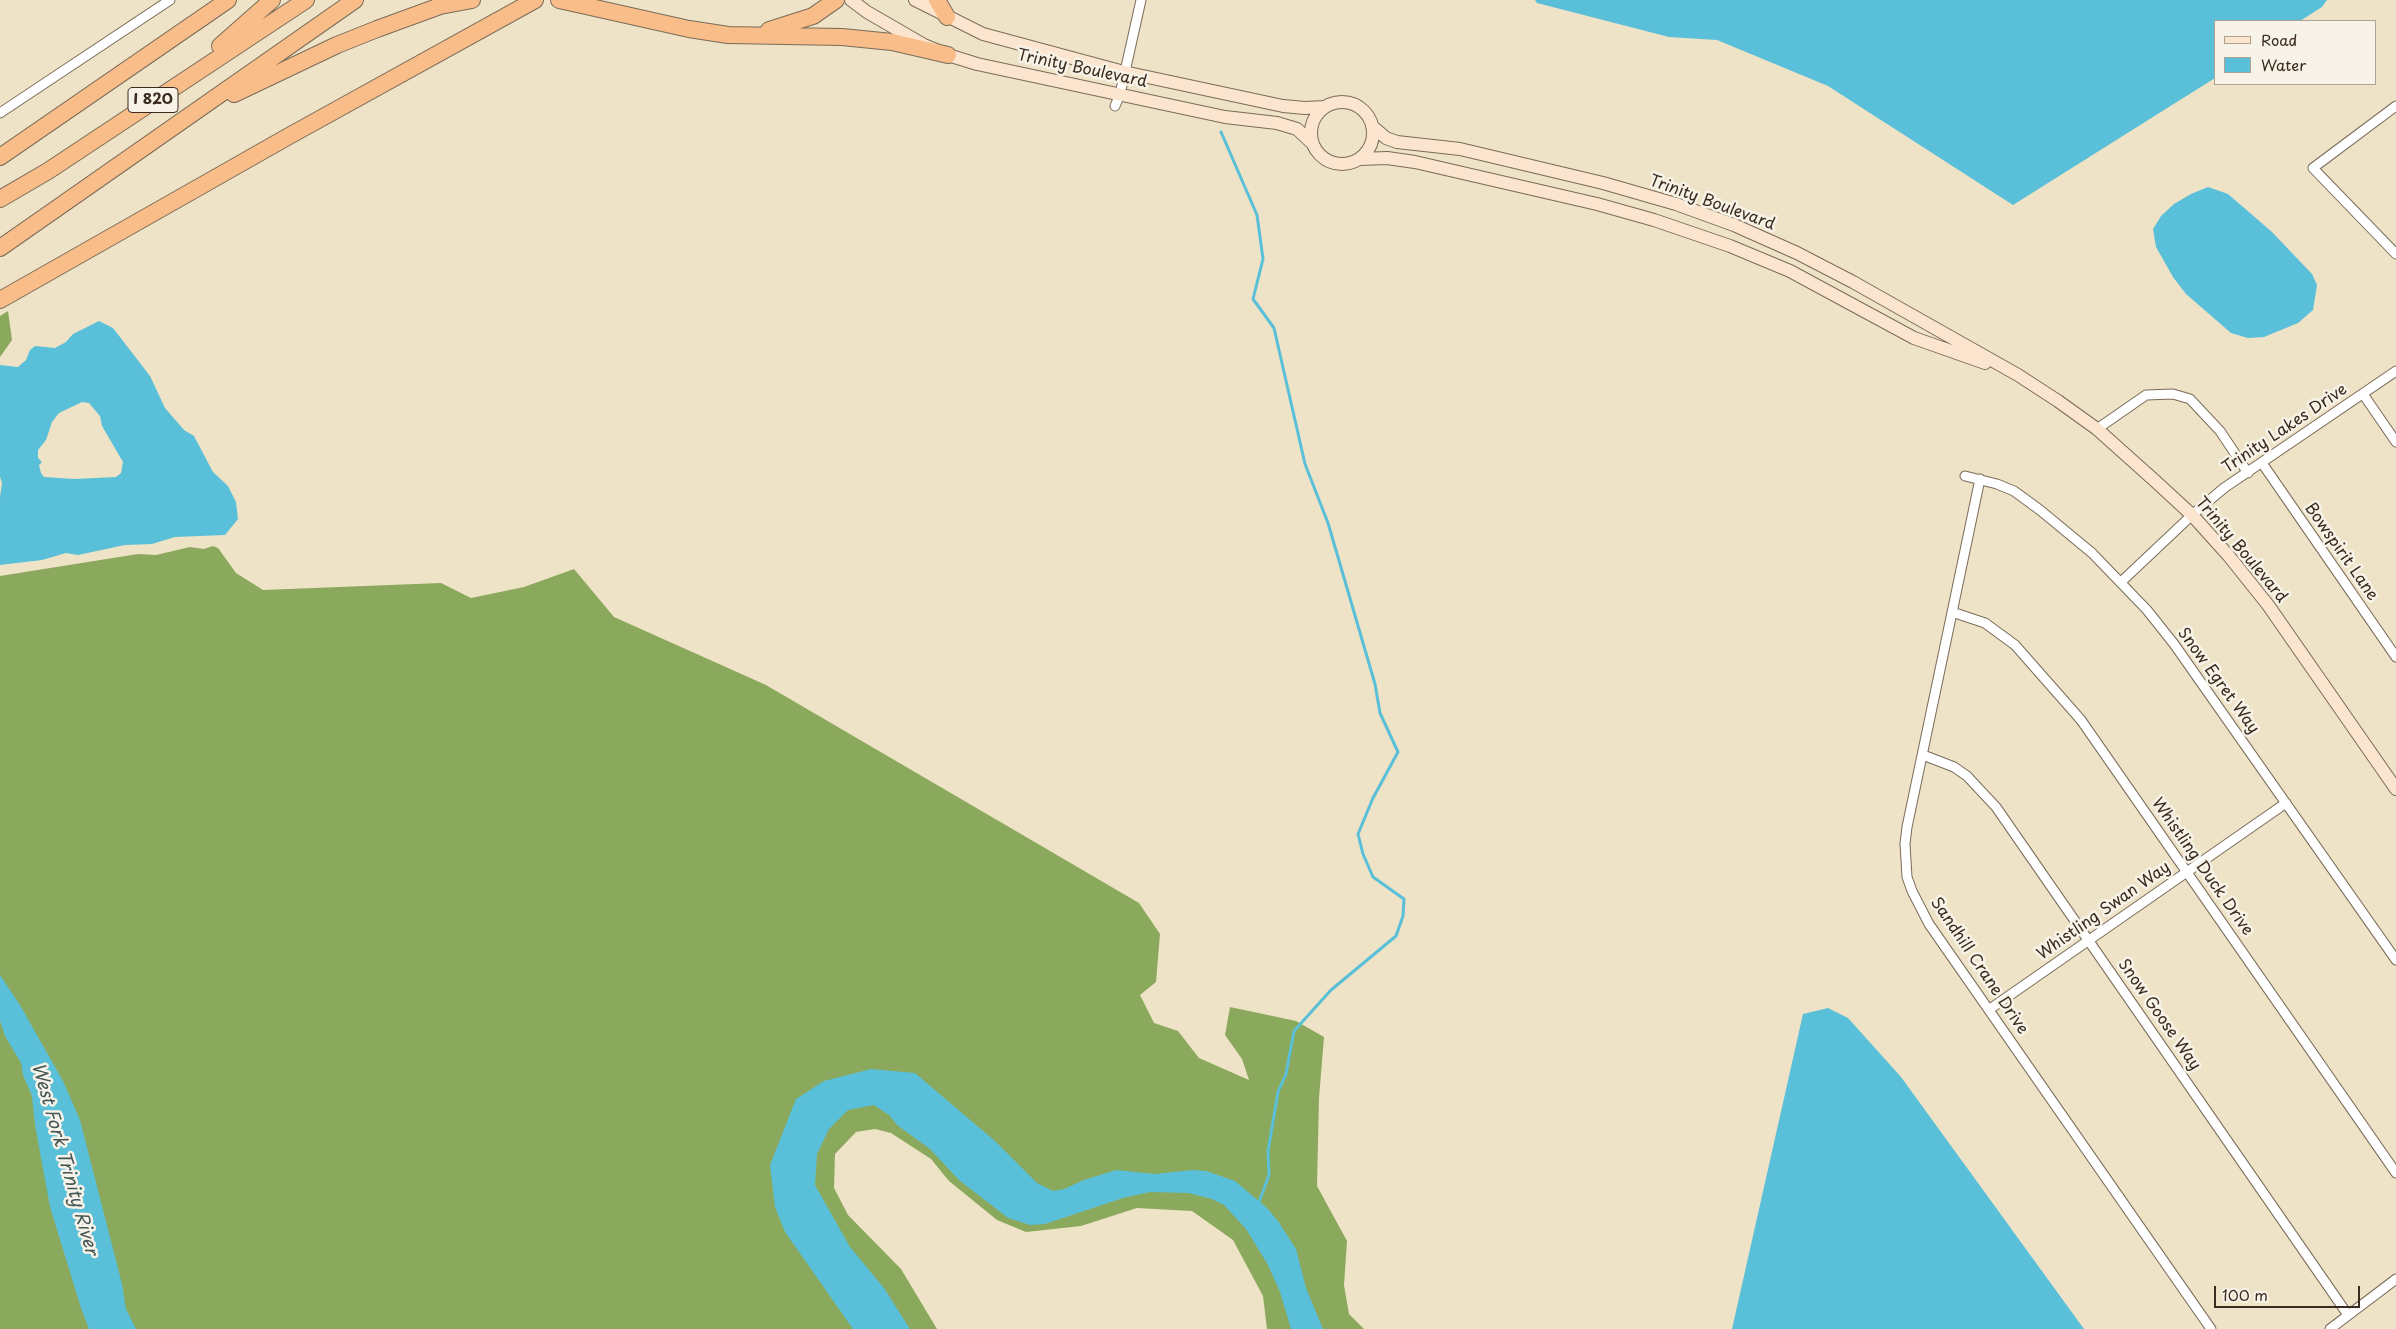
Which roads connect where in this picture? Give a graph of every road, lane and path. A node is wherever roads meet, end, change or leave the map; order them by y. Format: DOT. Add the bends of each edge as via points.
graph roads {
  1 [pos="170,0"];
  2 [pos="228,0"];
  3 [pos="272,0"];
  4 [pos="306,0"];
  5 [pos="356,0"];
  6 [pos="472,0"];
  7 [pos="535,0"];
  8 [pos="559,0"];
  9 [pos="836,0"];
  10 [pos="851,0"];
  11 [pos="915,0"];
  12 [pos="937,0"];
  13 [pos="1141,0"];
  14 [pos="948,17"];
  15 [pos="728,35"];
  16 [pos="948,55"];
  17 [pos="1124,72"];
  18 [pos="177,84"];
  19 [pos="1118,100"];
  20 [pos="2396,106"];
  21 [pos="1325,107"];
  22 [pos="196,112"];
  23 [pos="0,113"];
  24 [pos="1372,126"];
  25 [pos="1313,144"];
  26 [pos="0,157"];
  27 [pos="1359,159"];
  28 [pos="0,199"];
  29 [pos="0,248"];
  30 [pos="2396,254"];
  31 [pos="0,300"];
  32 [pos="2396,371"];
  33 [pos="2018,375"];
  34 [pos="2363,394"];
  35 [pos="2097,429"];
  36 [pos="2396,442"];
  37 [pos="2262,464"];
  38 [pos="2248,473"];
  39 [pos="1965,476"];
  40 [pos="1980,479"];
  41 [pos="2192,514"];
  42 [pos="2121,582"];
  43 [pos="1952,612"];
  44 [pos="2396,657"];
  45 [pos="1923,755"];
  46 [pos="2396,788"];
  47 [pos="2286,803"];
  48 [pos="2188,871"];
  49 [pos="2088,939"];
  50 [pos="2396,960"];
  51 [pos="1990,1009"];
  52 [pos="2396,1173"];
  53 [pos="2396,1279"];
  54 [pos="2348,1315"];
  55 [pos="2211,1329"];
  56 [pos="2330,1329"];
  1 -- 23 [label="street"];
  2 -- 26 [label="highway"];
  3 -- 18 [label="highway"];
  4 -- 18 [label="highway, I 820"];
  5 -- 22 [label="highway, I 820"];
  6 -- 22 [label="highway" via="440,6 361,35"];
  7 -- 31 [label="highway"];
  8 -- 15 [label="highway"];
  9 -- 15 [label="highway" via="813,16 782,28"];
  10 -- 16 [label="main road, Trinity Boulevard" via="924,45"];
  11 -- 14 [label="main road, Trinity Boulevard"];
  12 -- 14 [label="highway"];
  13 -- 17 [label="street"];
  14 -- 17 [label="main road, Trinity Boulevard" via="983,34"];
  15 -- 16 [label="highway" via="892,42"];
  16 -- 19 [label="main road, Trinity Boulevard"];
  17 -- 19 [label="street"];
  17 -- 21 [label="main road, Trinity Boulevard" via="1283,106"];
  18 -- 28 [label="highway, I 820" via="48,171"];
  19 -- 25 [label="main road, Trinity Boulevard" via="1288,125 1304,134"];
  20 -- 30 [label="street" via="2313,168"];
  21 -- 24 [label="main road, Trinity Boulevard" via="1338,102 1352,103 1364,110"];
  21 -- 25 [label="main road" via="1313,123"];
  22 -- 29 [label="highway, I 820"];
  24 -- 27 [label="main road" via="1371,144"];
  24 -- 33 [label="main road, Trinity Boulevard" via="1386,138 1397,142 1460,149 1603,183 1734,225 1853,282"];
  25 -- 27 [label="main road, Trinity Boulevard" via="1321,155 1333,162 1346,164"];
  27 -- 33 [label="main road, Trinity Boulevard" via="1415,162 1654,220 1790,271 1914,338"];
  32 -- 34 [label="street, Trinity Lakes Drive"];
  33 -- 35 [label="main road, Trinity Boulevard"];
  34 -- 36 [label="street"];
  34 -- 37 [label="street, Trinity Lakes Drive"];
  35 -- 38 [label="street" via="2146,395 2173,394 2190,399 2220,431"];
  35 -- 41 [label="main road, Trinity Boulevard"];
  37 -- 38 [label="street, Trinity Lakes Drive"];
  37 -- 44 [label="street, Bowspirit Lane"];
  38 -- 41 [label="street, Trinity Lakes Drive"];
  39 -- 40 [label="street, Snow Egret Way"];
  40 -- 42 [label="street, Snow Egret Way" via="2014,491 2092,553"];
  40 -- 43 [label="street, Sandhill Crane Drive"];
  41 -- 42 [label="street, Trinity Lakes Drive"];
  41 -- 46 [label="main road, Trinity Boulevard" via="2268,605"];
  42 -- 47 [label="street, Snow Egret Way" via="2174,644"];
  43 -- 45 [label="street, Sandhill Crane Drive"];
  43 -- 48 [label="street, Whistling Duck Drive" via="1985,623 2015,645 2049,680"];
  45 -- 49 [label="street, Snow Goose Way" via="1954,767 1978,786"];
  45 -- 51 [label="street, Sandhill Crane Drive" via="1906,836 1907,877 1929,924"];
  47 -- 48 [label="street, Whistling Swan Way"];
  47 -- 50 [label="street, Snow Egret Way"];
  48 -- 49 [label="street, Whistling Swan Way"];
  48 -- 52 [label="street, Whistling Duck Drive"];
  49 -- 51 [label="street, Whistling Swan Way"];
  49 -- 54 [label="street, Snow Goose Way"];
  51 -- 55 [label="street, Sandhill Crane Drive"];
  53 -- 54 [label="street"];
  54 -- 56 [label="street"];
}
